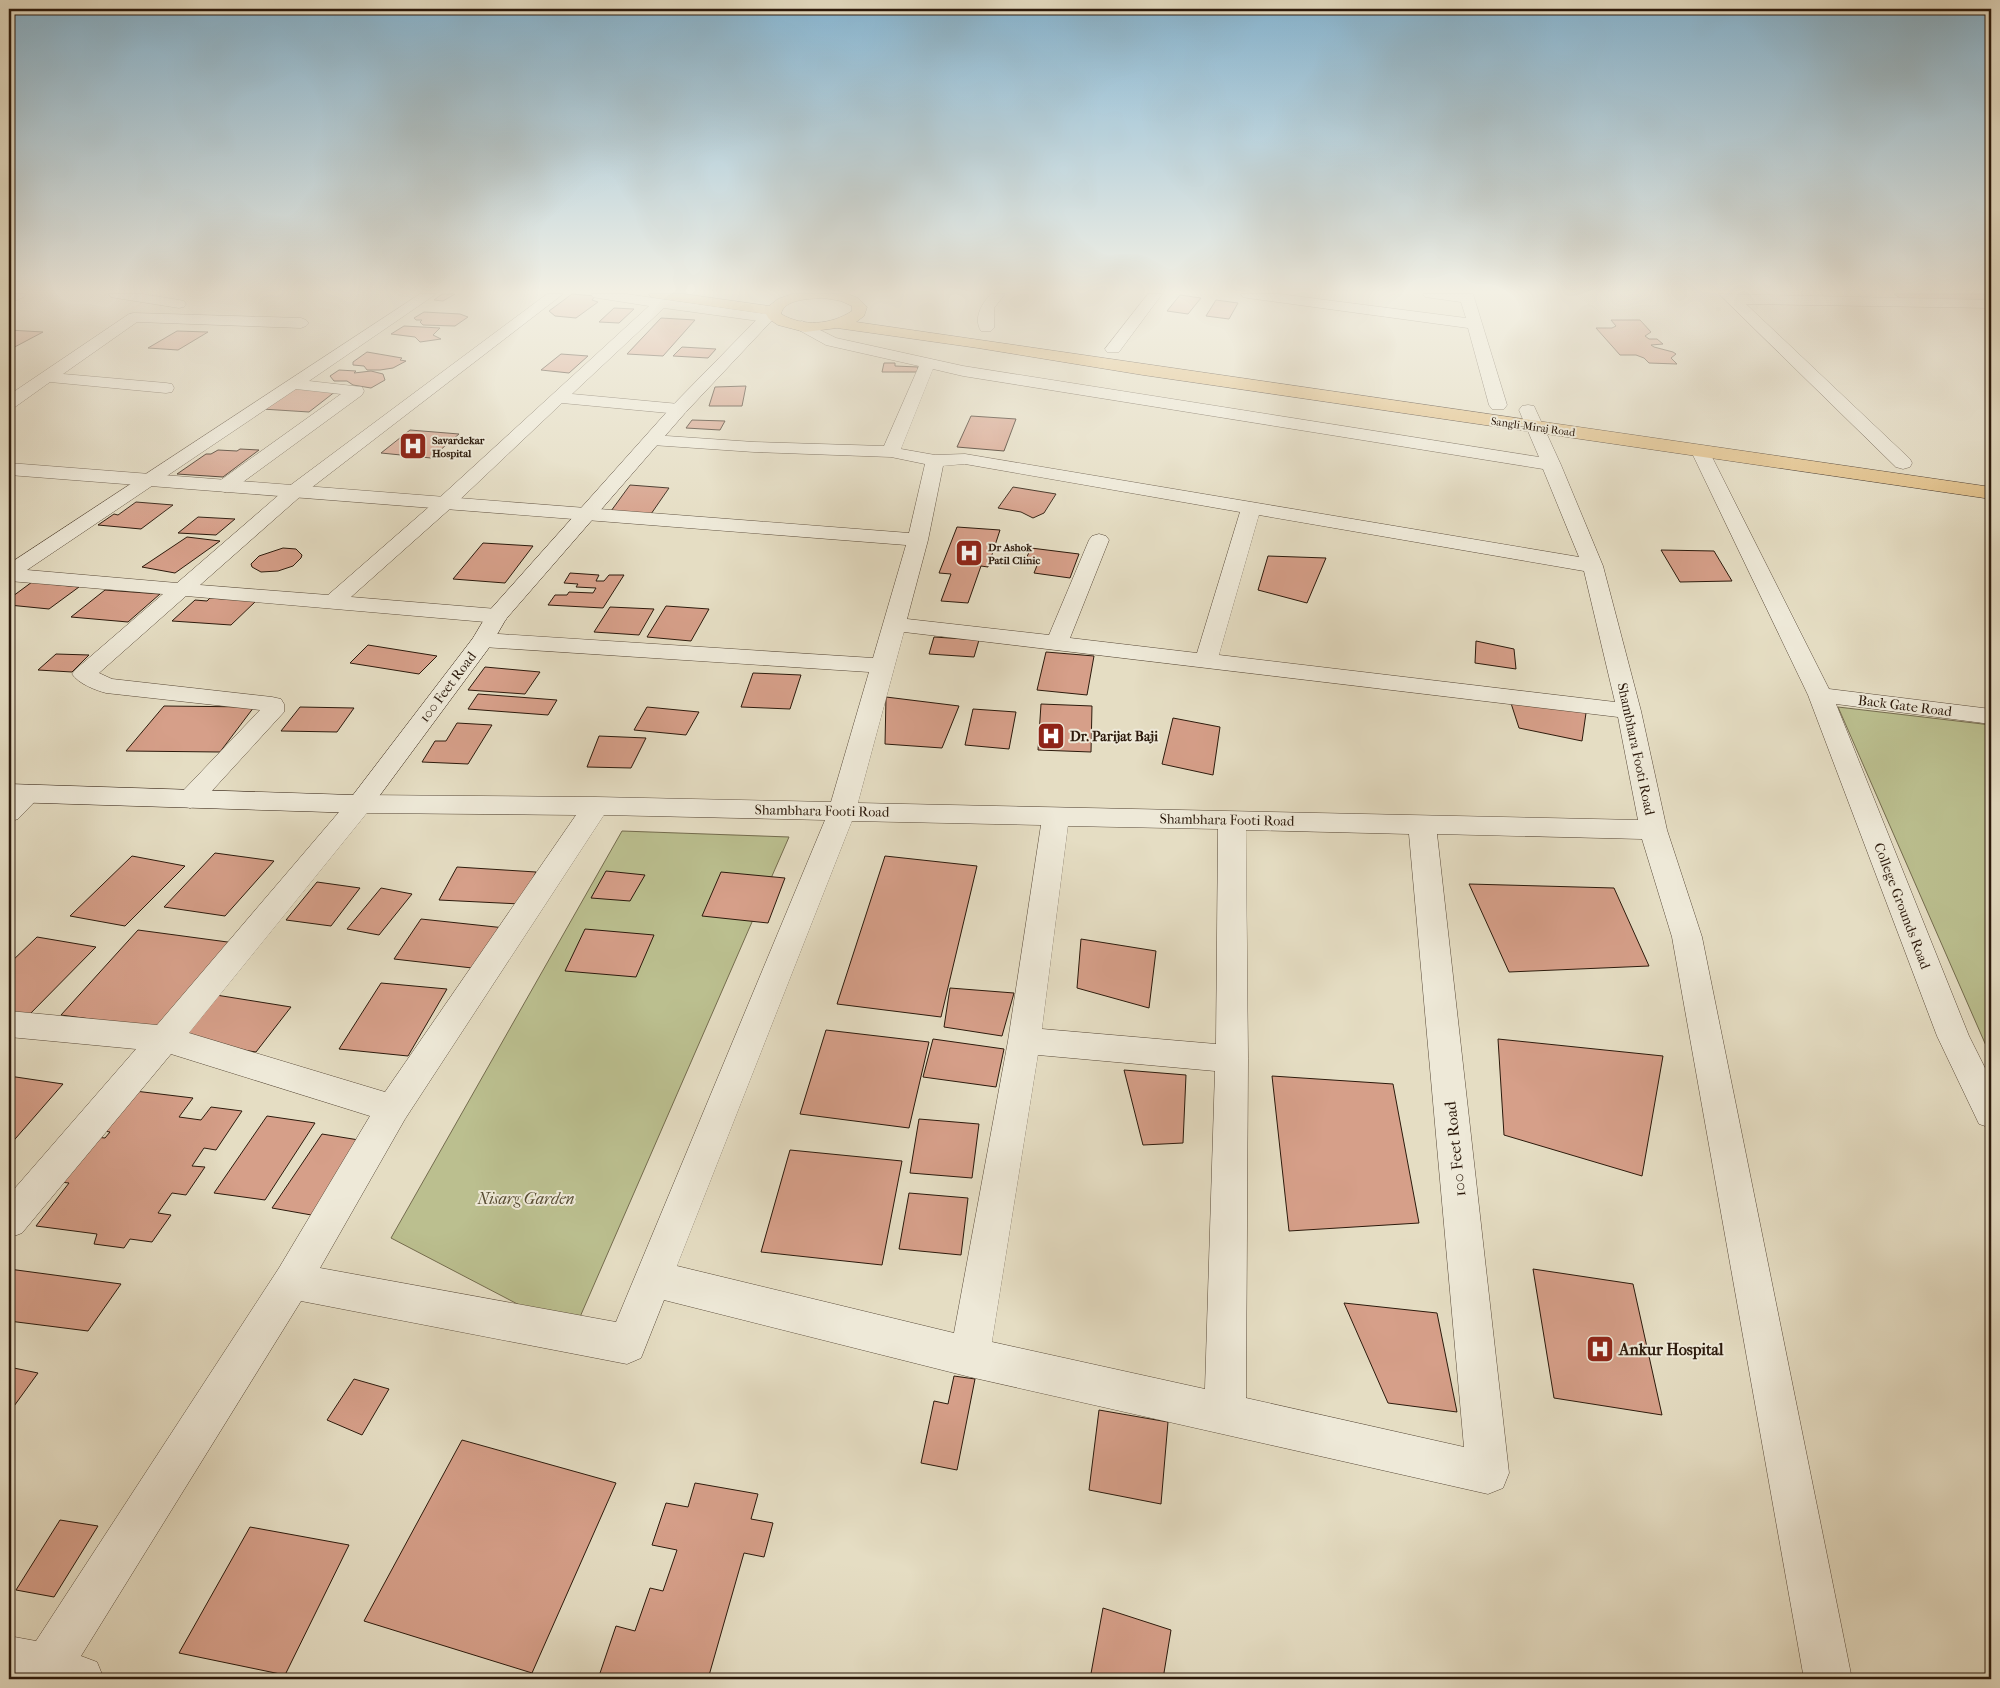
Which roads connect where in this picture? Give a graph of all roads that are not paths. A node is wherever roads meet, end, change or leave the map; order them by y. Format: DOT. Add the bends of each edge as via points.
graph roads {
  1 [pos="52,373"];
  2 [pos="309,373"];
  3 [pos="452,373"];
  4 [pos="584,373"];
  5 [pos="714,373"];
  6 [pos="924,373"];
  7 [pos="974,373"];
  8 [pos="1198,373"];
  9 [pos="1488,373"];
  10 [pos="1809,373"];
  11 [pos="46,377"];
  12 [pos="292,384"];
  13 [pos="1369,386"];
  14 [pos="166,388"];
  15 [pos="559,398"];
  16 [pos="9,403"];
  17 [pos="1498,405"];
  18 [pos="679,409"];
  19 [pos="1532,418"];
  20 [pos="1617,422"];
  21 [pos="652,440"];
  22 [pos="1700,451"];
  23 [pos="891,452"];
  24 [pos="1873,459"];
  25 [pos="935,461"];
  26 [pos="1903,463"];
  27 [pos="1552,465"];
  28 [pos="1923,466"];
  29 [pos="9,469"];
  30 [pos="147,480"];
  31 [pos="225,486"];
  32 [pos="295,491"];
  33 [pos="1991,493"];
  34 [pos="445,503"];
  35 [pos="1251,508"];
  36 [pos="586,514"];
  37 [pos="918,540"];
  38 [pos="1099,540"];
  39 [pos="1592,566"];
  40 [pos="9,574"];
  41 [pos="182,590"];
  42 [pos="332,603"];
  43 [pos="497,616"];
  44 [pos="895,624"];
  45 [pos="483,640"];
  46 [pos="1057,643"];
  47 [pos="1206,660"];
  48 [pos="883,666"];
  49 [pos="1820,695"];
  50 [pos="1629,711"];
  51 [pos="1991,716"];
  52 [pos="19,794"];
  53 [pos="190,799"];
  54 [pos="360,804"];
  55 [pos="596,806"];
  56 [pos="842,812"];
  57 [pos="9,813"];
  58 [pos="1056,817"];
  59 [pos="1232,820"];
  60 [pos="1422,825"];
  61 [pos="1653,830"];
  62 [pos="9,1024"];
  63 [pos="165,1039"];
  64 [pos="1024,1041"];
  65 [pos="1232,1059"];
  66 [pos="393,1109"];
  67 [pos="1991,1114"];
  68 [pos="9,1220"];
  69 [pos="654,1279"];
  70 [pos="292,1281"];
  71 [pos="970,1357"];
  72 [pos="1225,1413"];
  73 [pos="45,1668"];
  74 [pos="1828,1679"];
  1 -- 11 [label="street"];
  2 -- 12 [label="street"];
  3 -- 32 [label="street"];
  4 -- 15 [label="street"];
  5 -- 18 [label="street, 100 Feet Road"];
  6 -- 23 [label="street"];
  7 -- 27 [label="street"];
  8 -- 19 [label="highway, Sangli-Miraj Road"];
  9 -- 17 [label="street"];
  10 -- 26 [label="street"];
  11 -- 14 [label="street"];
  11 -- 16 [label="street"];
  12 -- 30 [label="street"];
  12 -- 31 [label="street" via="356,391"];
  13 -- 17 [label="highway, Sangli-Miraj Road"];
  15 -- 18 [label="street"];
  15 -- 34 [label="street"];
  17 -- 19 [label="highway, Sangli-Miraj Road"];
  18 -- 21 [label="street, 100 Feet Road"];
  19 -- 20 [label="highway, Sangli-Miraj Road"];
  19 -- 22 [label="highway, Sangli-Miraj Road"];
  19 -- 27 [label="street, Shambhara Footi Road"];
  21 -- 23 [label="street"];
  21 -- 36 [label="street, 100 Feet Road"];
  22 -- 33 [label="highway, Sangli-Miraj Road"];
  22 -- 49 [label="street, College Grounds Road"];
  23 -- 25 [label="street"];
  24 -- 26 [label="highway"];
  25 -- 35 [label="street" via="965,459"];
  25 -- 37 [label="street"];
  26 -- 28 [label="highway"];
  27 -- 39 [label="street, Shambhara Footi Road"];
  29 -- 30 [label="street"];
  30 -- 31 [label="street"];
  30 -- 40 [label="street"];
  31 -- 32 [label="street"];
  32 -- 34 [label="street"];
  32 -- 41 [label="street"];
  34 -- 36 [label="street"];
  34 -- 42 [label="street"];
  35 -- 39 [label="street"];
  35 -- 47 [label="street"];
  36 -- 37 [label="street"];
  36 -- 43 [label="street, 100 Feet Road"];
  37 -- 44 [label="street"];
  38 -- 46 [label="street"];
  39 -- 50 [label="street, Shambhara Footi Road"];
  40 -- 41 [label="street"];
  41 -- 42 [label="street"];
  41 -- 53 [label="street" via="84,674 106,686 272,704 272,712"];
  42 -- 43 [label="street"];
  43 -- 45 [label="street, 100 Feet Road"];
  44 -- 46 [label="street"];
  44 -- 48 [label="street"];
  45 -- 48 [label="street"];
  45 -- 54 [label="street, 100 Feet Road"];
  46 -- 47 [label="street"];
  47 -- 50 [label="street"];
  48 -- 56 [label="street"];
  49 -- 51 [label="street, Back Gate Road"];
  49 -- 67 [label="street, College Grounds Road" via="1953,1036"];
  50 -- 61 [label="street, Shambhara Footi Road"];
  52 -- 53 [label="street"];
  52 -- 57 [label="street"];
  53 -- 54 [label="street"];
  54 -- 55 [label="street, Shambhara Footi Road"];
  54 -- 63 [label="street, 100 Feet Road"];
  55 -- 56 [label="street, Shambhara Footi Road"];
  55 -- 66 [label="street"];
  56 -- 58 [label="street, Shambhara Footi Road"];
  56 -- 69 [label="street"];
  58 -- 59 [label="street, Shambhara Footi Road"];
  58 -- 64 [label="street"];
  59 -- 60 [label="street, Shambhara Footi Road"];
  59 -- 65 [label="street"];
  60 -- 61 [label="street, Shambhara Footi Road"];
  60 -- 72 [label="street, 100 Feet Road" via="1488,1473"];
  61 -- 74 [label="street" via="1686,937"];
  62 -- 63 [label="street"];
  63 -- 66 [label="street"];
  63 -- 68 [label="street, 100 Feet Road"];
  64 -- 65 [label="street"];
  64 -- 71 [label="street"];
  65 -- 72 [label="street"];
  66 -- 70 [label="street"];
  69 -- 70 [label="street" via="627,1344"];
  69 -- 71 [label="street"];
  70 -- 73 [label="street"];
  71 -- 72 [label="street"];
}
